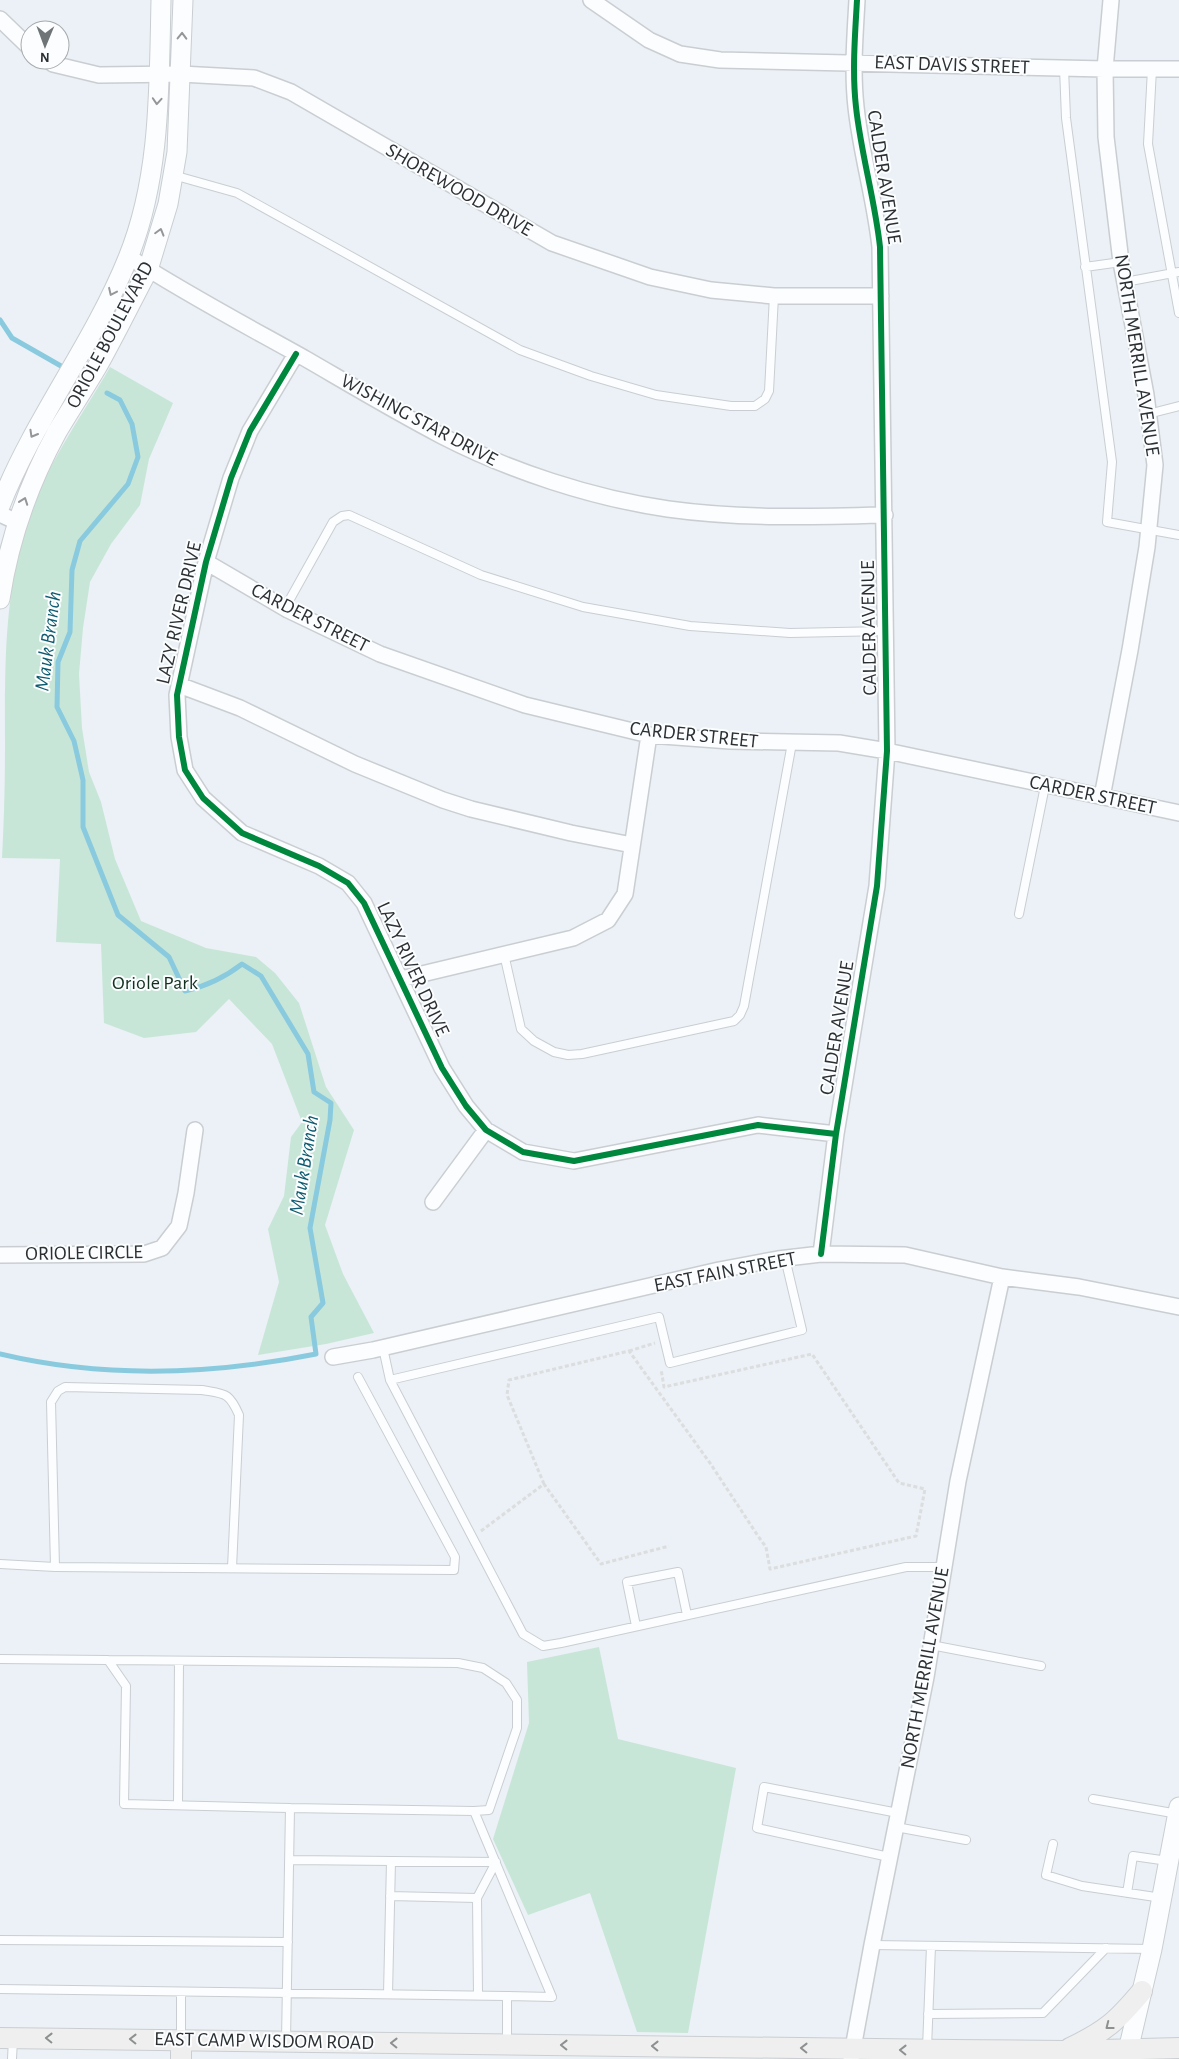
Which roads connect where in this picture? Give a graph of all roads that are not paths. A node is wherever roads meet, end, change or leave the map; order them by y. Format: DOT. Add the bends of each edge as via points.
graph roads {
  1 [pos="161,0"];
  2 [pos="182,0"];
  3 [pos="591,0"];
  4 [pos="857,0"];
  5 [pos="1111,0"];
  6 [pos="0,19"];
  7 [pos="20,38"];
  8 [pos="852,62"];
  9 [pos="70,68"];
  10 [pos="1064,68"];
  11 [pos="1105,69"];
  12 [pos="1152,69"];
  13 [pos="1179,69"];
  14 [pos="181,74"];
  15 [pos="159,75"];
  16 [pos="173,175"];
  17 [pos="128,257"];
  18 [pos="1122,262"];
  19 [pos="1085,267"];
  20 [pos="148,270"];
  21 [pos="1175,273"];
  22 [pos="1125,282"];
  23 [pos="774,296"];
  24 [pos="881,296"];
  25 [pos="1179,312"];
  26 [pos="296,354"];
  27 [pos="1179,406"];
  28 [pos="1148,414"];
  29 [pos="0,506"];
  30 [pos="885,515"];
  31 [pos="8,518"];
  32 [pos="1148,530"];
  33 [pos="1179,535"];
  34 [pos="206,562"];
  35 [pos="0,599"];
  36 [pos="285,608"];
  37 [pos="885,632"];
  38 [pos="179,685"];
  39 [pos="649,735"];
  40 [pos="792,743"];
  41 [pos="888,751"];
  42 [pos="1045,786"];
  43 [pos="1102,798"];
  44 [pos="1179,813"];
  45 [pos="632,844"];
  46 [pos="1019,914"];
  47 [pos="504,954"];
  48 [pos="401,979"];
  49 [pos="195,1130"];
  50 [pos="486,1130"];
  51 [pos="836,1134"];
  52 [pos="433,1202"];
  53 [pos="821,1254"];
  54 [pos="0,1255"];
  55 [pos="785,1258"];
  56 [pos="1002,1277"];
  57 [pos="1179,1306"];
  58 [pos="383,1348"];
  59 [pos="333,1357"];
  60 [pos="358,1377"];
  61 [pos="390,1380"];
  62 [pos="0,1564"];
  63 [pos="55,1567"];
  64 [pos="944,1567"];
  65 [pos="232,1568"];
  66 [pos="687,1615"];
  67 [pos="636,1626"];
  68 [pos="931,1645"];
  69 [pos="0,1659"];
  70 [pos="108,1660"];
  71 [pos="178,1661"];
  72 [pos="1041,1666"];
  73 [pos="1093,1799"];
  74 [pos="178,1805"];
  75 [pos="290,1808"];
  76 [pos="474,1811"];
  77 [pos="1178,1811"];
  78 [pos="897,1820"];
  79 [pos="966,1840"];
  80 [pos="1053,1844"];
  81 [pos="890,1857"];
  82 [pos="289,1860"];
  83 [pos="391,1861"];
  84 [pos="1169,1861"];
  85 [pos="496,1862"];
  86 [pos="1127,1893"];
  87 [pos="390,1896"];
  88 [pos="476,1898"];
  89 [pos="1162,1898"];
  90 [pos="0,1940"];
  91 [pos="288,1942"];
  92 [pos="872,1945"];
  93 [pos="931,1946"];
  94 [pos="1106,1948"];
  95 [pos="1152,1949"];
  96 [pos="0,1989"];
  97 [pos="1142,1991"];
  98 [pos="181,1992"];
  99 [pos="286,1993"];
  100 [pos="388,1994"];
  101 [pos="478,1996"];
  102 [pos="507,1996"];
  103 [pos="928,2014"];
  104 [pos="7,2038"];
  105 [pos="286,2042"];
  106 [pos="1179,2048"];
  107 [pos="181,2049"];
  108 [pos="927,2050"];
  109 [pos="361,2051"];
  110 [pos="1064,2051"];
  111 [pos="507,2052"];
  112 [pos="612,2052"];
  113 [pos="852,2054"];
  114 [pos="1127,2054"];
  115 [pos="12,2059"];
  1 -- 15 [label="street, ORIOLE BOULEVARD"];
  14 -- 2 [label="street, ORIOLE BOULEVARD, one-way"];
  3 -- 8 [label="street, EAST DAVIS STREET" via="649,40 680,54 720,60"];
  4 -- 8 [label="street, CALDER AVENUE"];
  5 -- 11 [label="street, NORTH MERRILL AVENUE"];
  6 -- 7 [label="street"];
  8 -- 10 [label="street, EAST DAVIS STREET"];
  8 -- 24 [label="street, CALDER AVENUE" via="856,108 876,211"];
  9 -- 15 [label="street, SHOREWOOD DRIVE" via="99,75"];
  10 -- 11 [label="street, EAST DAVIS STREET"];
  10 -- 19 [label="lane" via="1066,118"];
  11 -- 12 [label="street, EAST DAVIS STREET"];
  11 -- 18 [label="street, NORTH MERRILL AVENUE" via="1106,137"];
  12 -- 13 [label="street, EAST DAVIS STREET"];
  12 -- 21 [label="lane" via="1148,144"];
  14 -- 15 [label="street, SHOREWOOD DRIVE"];
  14 -- 16 [label="street, ORIOLE BOULEVARD"];
  14 -- 23 [label="street, SHOREWOOD DRIVE" via="254,78 291,92 552,243 650,277 711,290"];
  15 -- 17 [label="street, ORIOLE BOULEVARD, one-way" via="150,179"];
  20 -- 16 [label="street, ORIOLE BOULEVARD, one-way" via="168,204"];
  16 -- 23 [label="lane" via="238,193 520,350 656,395 731,406 755,406 765,400 769,391"];
  17 -- 20 [label="street, WISHING STAR DRIVE"];
  17 -- 29 [label="street, ORIOLE BOULEVARD, one-way" via="106,305 26,446"];
  18 -- 19 [label="lane"];
  18 -- 22 [label="street, NORTH MERRILL AVENUE"];
  19 -- 32 [label="lane" via="1112,462 1107,522"];
  20 -- 26 [label="street, WISHING STAR DRIVE"];
  31 -- 20 [label="street, ORIOLE BOULEVARD, one-way" via="30,486"];
  21 -- 22 [label="lane"];
  21 -- 25 [label="lane"];
  22 -- 28 [label="street, NORTH MERRILL AVENUE"];
  23 -- 24 [label="street, SHOREWOOD DRIVE"];
  24 -- 30 [label="street, CALDER AVENUE"];
  26 -- 30 [label="street, WISHING STAR DRIVE" via="452,440 503,464 603,495 666,509 728,516"];
  26 -- 34 [label="street, LAZY RIVER DRIVE" via="250,431 231,478"];
  27 -- 28 [label="lane"];
  28 -- 32 [label="street, NORTH MERRILL AVENUE" via="1155,465"];
  30 -- 37 [label="street, CALDER AVENUE"];
  31 -- 35 [label="street, ORIOLE BOULEVARD"];
  32 -- 33 [label="lane"];
  32 -- 43 [label="street, NORTH MERRILL AVENUE" via="1130,650"];
  34 -- 36 [label="street, CARDER STREET"];
  34 -- 38 [label="street, LAZY RIVER DRIVE"];
  36 -- 37 [label="lane" via="333,522 349,515 481,575 583,607 690,626 790,632"];
  36 -- 39 [label="street, CARDER STREET" via="380,654 525,706"];
  37 -- 41 [label="street, CALDER AVENUE"];
  38 -- 45 [label="street" via="240,708 354,764 443,800"];
  38 -- 48 [label="street, LAZY RIVER DRIVE" via="179,737 185,770 203,798 242,833 319,866 348,883 364,903"];
  39 -- 40 [label="street, CARDER STREET"];
  39 -- 45 [label="street"];
  40 -- 41 [label="street, CARDER STREET" via="839,743"];
  40 -- 47 [label="lane" via="744,1006 734,1021 582,1054 554,1052 521,1029"];
  41 -- 42 [label="street, CARDER STREET"];
  41 -- 51 [label="street, CALDER AVENUE" via="877,886"];
  42 -- 43 [label="street, CARDER STREET"];
  42 -- 46 [label="lane"];
  43 -- 44 [label="street, CARDER STREET"];
  45 -- 47 [label="street" via="625,894 608,920 573,938"];
  47 -- 48 [label="street"];
  48 -- 50 [label="street, LAZY RIVER DRIVE" via="442,1068"];
  49 -- 54 [label="street, ORIOLE CIRCLE" via="180,1226 162,1248 144,1254"];
  50 -- 51 [label="street, LAZY RIVER DRIVE" via="523,1152 574,1161 758,1125"];
  50 -- 52 [label="street"];
  51 -- 53 [label="street, CALDER AVENUE"];
  53 -- 55 [label="street, EAST FAIN STREET"];
  53 -- 56 [label="street, EAST FAIN STREET" via="905,1255"];
  55 -- 58 [label="street, EAST FAIN STREET" via="719,1270"];
  55 -- 61 [label="lane" via="802,1330 670,1363 659,1317"];
  56 -- 57 [label="street, EAST FAIN STREET" via="1079,1287"];
  56 -- 64 [label="street, NORTH MERRILL AVENUE" via="958,1481"];
  58 -- 59 [label="street, EAST FAIN STREET"];
  58 -- 61 [label="lane"];
  60 -- 65 [label="lane" via="455,1557 454,1570"];
  61 -- 67 [label="lane" via="523,1634 543,1646"];
  62 -- 63 [label="lane"];
  63 -- 65 [label="lane"];
  63 -- 65 [label="lane" via="51,1402 65,1387 202,1390 223,1393 233,1400 239,1415"];
  64 -- 66 [label="lane" via="906,1567"];
  64 -- 68 [label="street, NORTH MERRILL AVENUE"];
  66 -- 67 [label="lane"];
  66 -- 67 [label="lane" via="678,1572 627,1582"];
  68 -- 72 [label="lane"];
  68 -- 78 [label="street, NORTH MERRILL AVENUE"];
  69 -- 70 [label="lane"];
  70 -- 71 [label="lane"];
  70 -- 74 [label="lane" via="126,1686 124,1804"];
  71 -- 74 [label="lane"];
  71 -- 76 [label="lane" via="458,1664 483,1668 506,1683 517,1700 517,1728 489,1810"];
  73 -- 77 [label="lane"];
  74 -- 75 [label="lane"];
  75 -- 76 [label="lane"];
  75 -- 82 [label="lane"];
  76 -- 85 [label="lane"];
  77 -- 84 [label="street"];
  78 -- 79 [label="lane"];
  78 -- 81 [label="street, NORTH MERRILL AVENUE"];
  78 -- 81 [label="lane" via="764,1786 757,1828"];
  80 -- 86 [label="lane" via="1046,1875 1082,1886"];
  81 -- 92 [label="street, NORTH MERRILL AVENUE"];
  82 -- 83 [label="lane"];
  82 -- 91 [label="lane"];
  83 -- 85 [label="lane"];
  83 -- 87 [label="lane"];
  84 -- 86 [label="lane" via="1133,1856"];
  84 -- 89 [label="street"];
  85 -- 88 [label="lane"];
  85 -- 102 [label="lane" via="552,1997"];
  86 -- 89 [label="lane"];
  87 -- 88 [label="lane"];
  87 -- 100 [label="lane"];
  88 -- 101 [label="lane"];
  89 -- 95 [label="street"];
  90 -- 91 [label="lane"];
  91 -- 99 [label="lane"];
  92 -- 93 [label="lane"];
  92 -- 113 [label="street, NORTH MERRILL AVENUE"];
  93 -- 94 [label="lane"];
  93 -- 103 [label="lane"];
  94 -- 95 [label="lane"];
  94 -- 103 [label="lane" via="1043,2013"];
  95 -- 97 [label="street"];
  96 -- 98 [label="lane"];
  97 -- 110 [label="main road, one-way" via="1120,2018 1099,2034"];
  97 -- 114 [label="street"];
  98 -- 99 [label="lane"];
  98 -- 107 [label="lane"];
  99 -- 100 [label="lane"];
  99 -- 105 [label="lane"];
  100 -- 101 [label="lane"];
  101 -- 102 [label="lane"];
  102 -- 111 [label="lane"];
  103 -- 108 [label="lane"];
  107 -- 104 [label="main road, EAST CAMP WISDOM ROAD, one-way"];
  104 -- 115 [label="lane"];
  105 -- 107 [label="main road, EAST CAMP WISDOM ROAD"];
  105 -- 109 [label="main road, EAST CAMP WISDOM ROAD"];
  106 -- 114 [label="main road, EAST CAMP WISDOM ROAD"];
  108 -- 110 [label="main road, EAST CAMP WISDOM ROAD"];
  108 -- 113 [label="main road, EAST CAMP WISDOM ROAD, one-way"];
  111 -- 109 [label="main road, EAST CAMP WISDOM ROAD, one-way"];
  110 -- 114 [label="main road, EAST CAMP WISDOM ROAD"];
  112 -- 111 [label="main road, EAST CAMP WISDOM ROAD, one-way"];
  113 -- 112 [label="main road, EAST CAMP WISDOM ROAD, one-way"];
}
